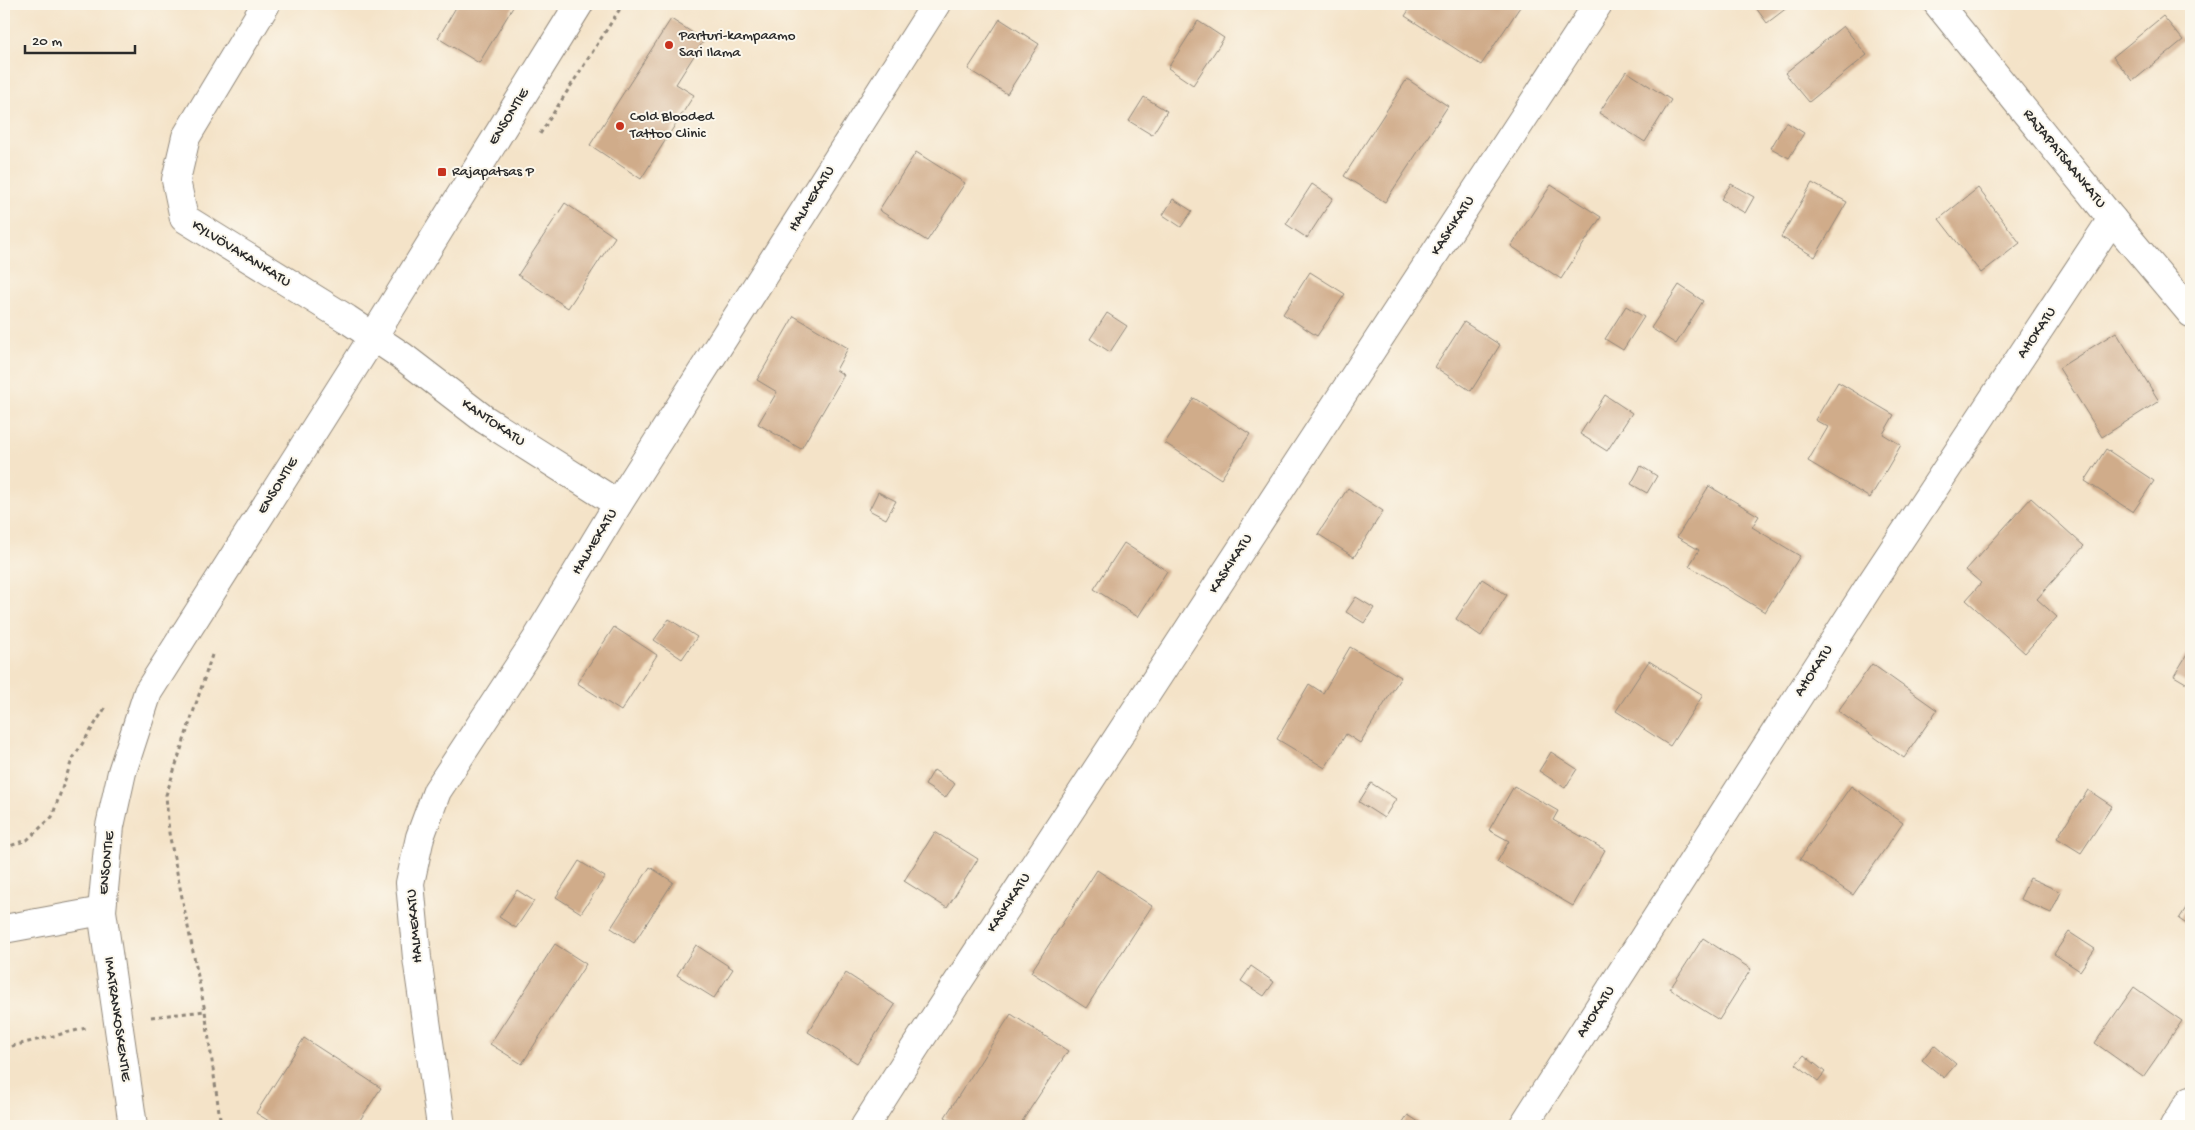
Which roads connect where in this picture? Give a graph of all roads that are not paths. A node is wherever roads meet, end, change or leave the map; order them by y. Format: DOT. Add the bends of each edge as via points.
graph roads {
  1 [pos="266,4"];
  2 [pos="579,4"];
  3 [pos="936,4"];
  4 [pos="1598,4"];
  5 [pos="1938,4"];
  6 [pos="2112,219"];
  7 [pos="2191,313"];
  8 [pos="373,337"];
  9 [pos="618,504"];
  10 [pos="102,911"];
  11 [pos="4,929"];
  12 [pos="2191,1100"];
  13 [pos="133,1126"];
  14 [pos="441,1126"];
  15 [pos="865,1126"];
  16 [pos="1523,1126"];
  17 [pos="2174,1126"];
  1 -- 8 [label="street, KYLVÖVAKANKATU" via="186,137 176,180 184,218"];
  2 -- 8 [label="street, ENSONTIE"];
  3 -- 9 [label="street, HALMEKATU"];
  4 -- 15 [label="street, KASKIKATU"];
  5 -- 6 [label="street, RAJAPATSAANKATU"];
  6 -- 7 [label="street, RAJAPATSAANKATU"];
  6 -- 16 [label="street, AHOKATU" via="1868,588"];
  8 -- 9 [label="street, KANTOKATU" via="484,419"];
  8 -- 10 [label="street, ENSONTIE" via="148,692 122,772 112,817"];
  9 -- 14 [label="street, HALMEKATU" via="536,640 437,790 420,837 410,883 417,958"];
  10 -- 11 [label="street, ENSONTIE"];
  10 -- 13 [label="street, IMATRANKOSKENTIE"];
  12 -- 17 [label="street"];
}
